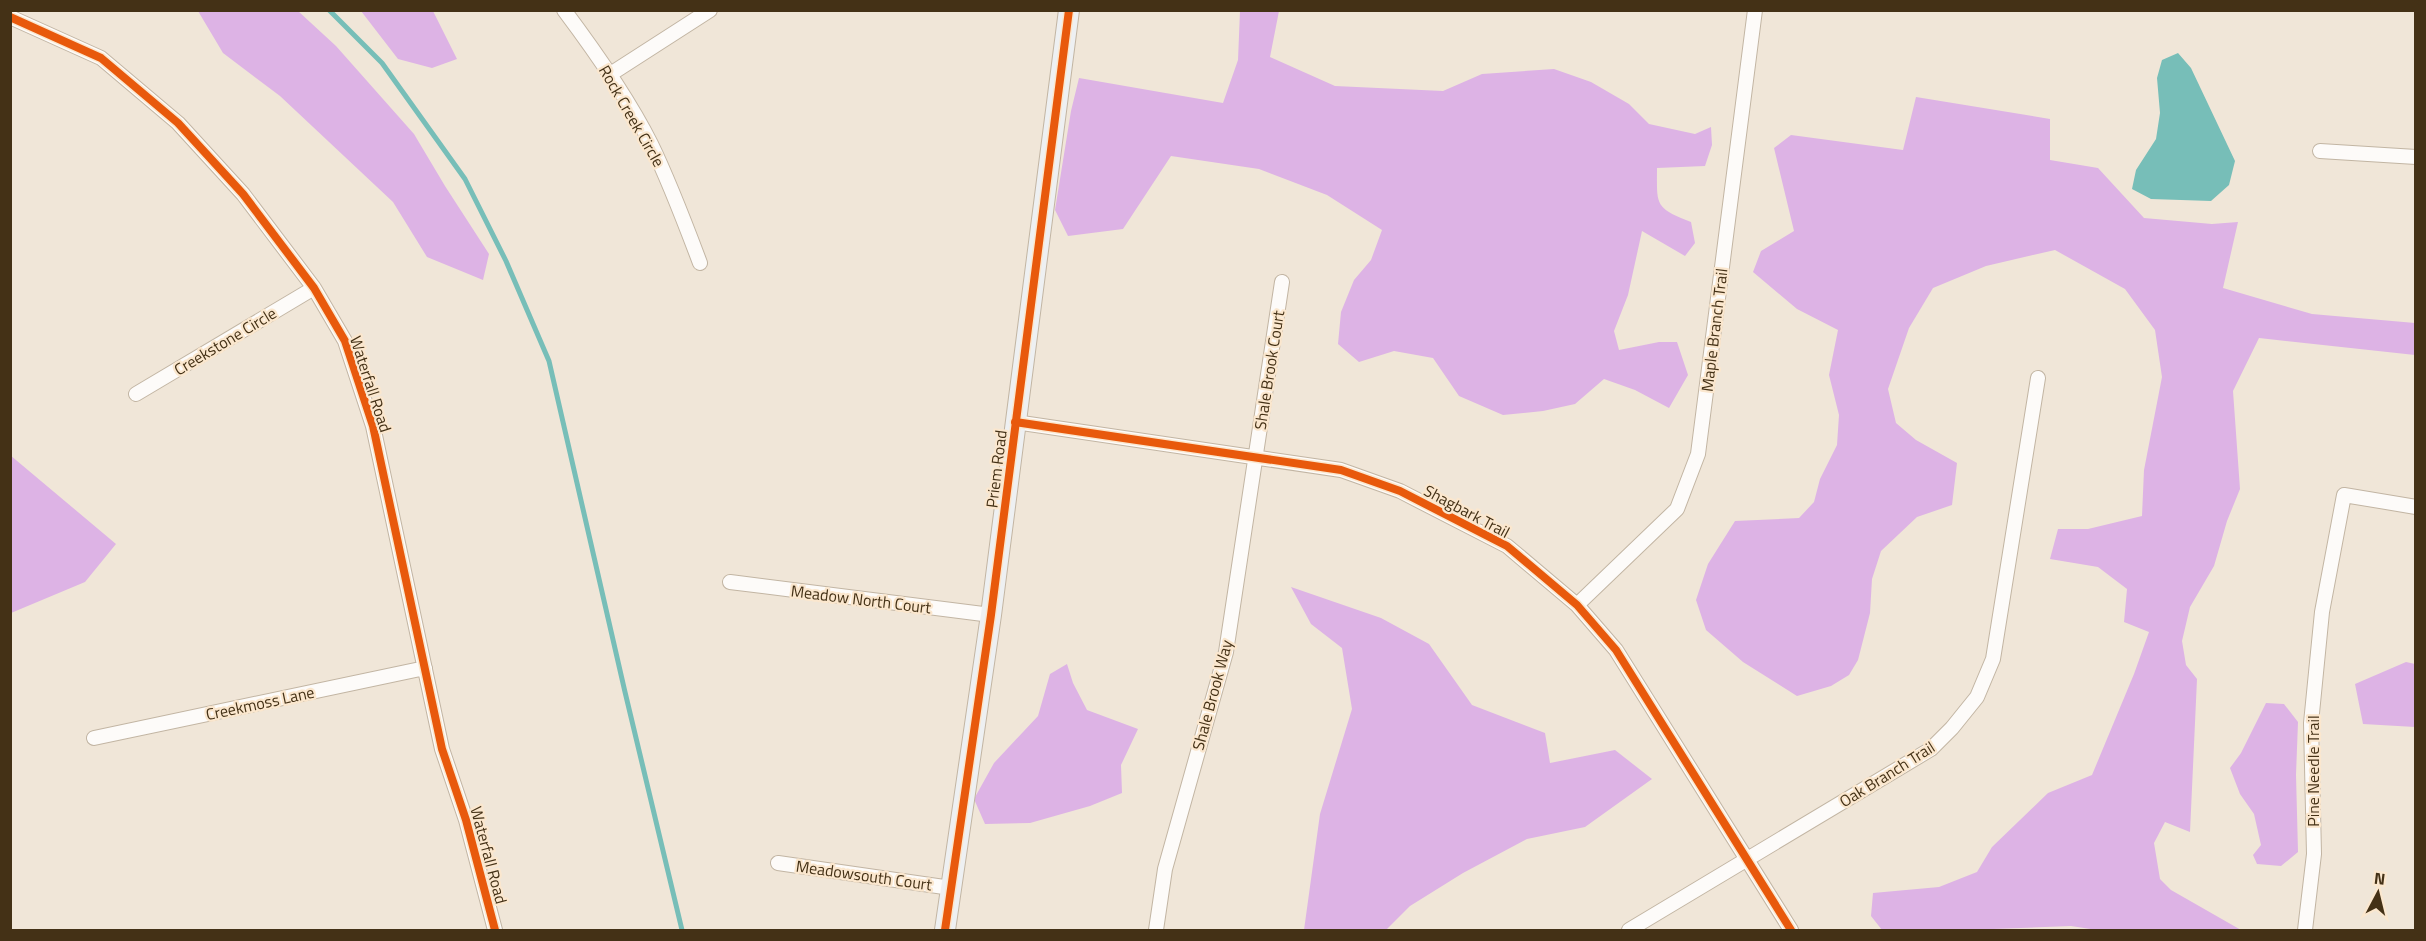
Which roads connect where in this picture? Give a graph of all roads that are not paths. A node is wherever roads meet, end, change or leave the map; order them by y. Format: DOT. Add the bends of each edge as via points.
graph roads {
  1 [pos="564,10"];
  2 [pos="710,10"];
  3 [pos="1069,10"];
  4 [pos="1755,10"];
  5 [pos="10,16"];
  6 [pos="609,75"];
  7 [pos="2320,151"];
  8 [pos="2415,157"];
  9 [pos="700,263"];
  10 [pos="1282,282"];
  11 [pos="314,288"];
  12 [pos="2038,378"];
  13 [pos="136,394"];
  14 [pos="1015,422"];
  15 [pos="1255,457"];
  16 [pos="2415,507"];
  17 [pos="730,582"];
  18 [pos="1577,605"];
  19 [pos="991,615"];
  20 [pos="425,668"];
  21 [pos="94,738"];
  22 [pos="1748,859"];
  23 [pos="778,863"];
  24 [pos="951,888"];
  25 [pos="495,930"];
  26 [pos="945,930"];
  27 [pos="1156,930"];
  28 [pos="1629,930"];
  29 [pos="1791,930"];
  30 [pos="2305,930"];
  1 -- 6 [label="street, Rock Creek Circle"];
  2 -- 6 [label="street"];
  3 -- 14 [label="street, Priem Road"];
  4 -- 18 [label="street, Maple Branch Trail" via="1698,454 1677,509"];
  5 -- 11 [label="street, Waterfall Road" via="101,58 178,123 243,194"];
  6 -- 9 [label="street, Rock Creek Circle" via="650,142"];
  7 -- 8 [label="street"];
  10 -- 15 [label="street, Shale Brook Court"];
  11 -- 13 [label="street, Creekstone Circle"];
  11 -- 20 [label="street, Waterfall Road" via="345,341 373,426"];
  12 -- 22 [label="street, Oak Branch Trail" via="1993,659 1977,697 1931,749"];
  14 -- 15 [label="street, Shagbark Trail"];
  14 -- 19 [label="street, Priem Road"];
  15 -- 18 [label="street, Shagbark Trail" via="1341,470 1400,491 1507,546"];
  15 -- 27 [label="street, Shale Brook Way" via="1226,652 1165,869"];
  16 -- 30 [label="street, Pine Needle Trail" via="2344,495 2322,612 2311,723 2314,854"];
  17 -- 19 [label="street, Meadow North Court"];
  18 -- 22 [label="street, Shagbark Trail" via="1616,650"];
  19 -- 24 [label="street, Priem Road"];
  20 -- 21 [label="street, Creekmoss Lane"];
  20 -- 25 [label="street, Waterfall Road" via="442,749 466,820"];
  22 -- 28 [label="street, Oak Branch Trail"];
  22 -- 29 [label="street, Shagbark Trail"];
  23 -- 24 [label="street, Meadowsouth Court"];
  24 -- 26 [label="street, Priem Road"];
}
